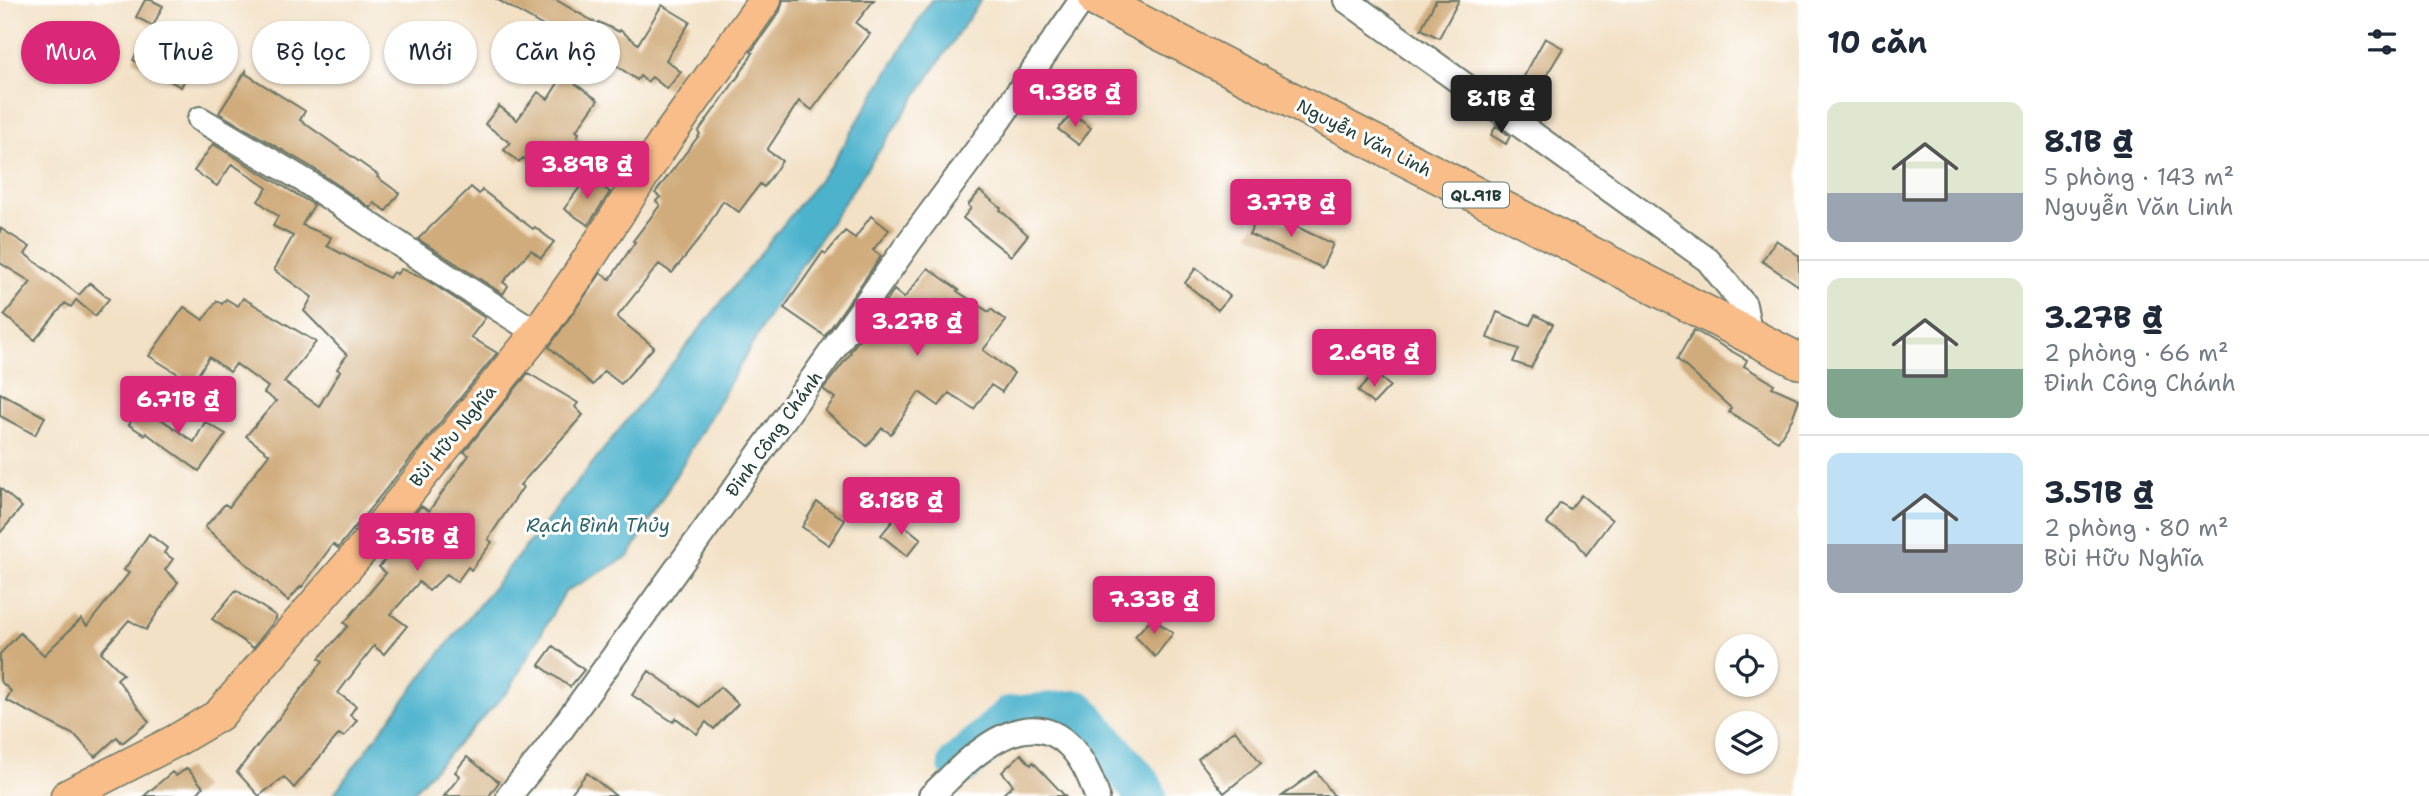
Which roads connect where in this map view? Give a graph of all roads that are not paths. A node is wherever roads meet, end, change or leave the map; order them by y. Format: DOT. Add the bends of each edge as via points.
graph roads {
  1 [pos="765,0"];
  2 [pos="1082,0"];
  3 [pos="1097,0"];
  4 [pos="1346,0"];
  5 [pos="200,119"];
  6 [pos="537,333"];
  7 [pos="1750,336"];
  8 [pos="1799,361"];
  9 [pos="67,796"];
  10 [pos="509,796"];
  11 [pos="931,796"];
  12 [pos="1097,796"];
  1 -- 6 [label="main road, Bùi Hữu Nghĩa"];
  2 -- 10 [label="street, Đinh Công Chánh" via="733,491"];
  3 -- 7 [label="highway, Nguyễn Văn Linh / QL.91B"];
  4 -- 7 [label="street" via="1708,260 1744,305"];
  5 -- 6 [label="street" via="305,181"];
  6 -- 9 [label="main road, Bùi Hữu Nghĩa" via="364,547 219,715"];
  7 -- 8 [label="highway, Nguyễn Văn Linh / QL.91B"];
  11 -- 12 [label="street" via="979,751 1008,735 1032,729 1055,734 1073,748"];
}
